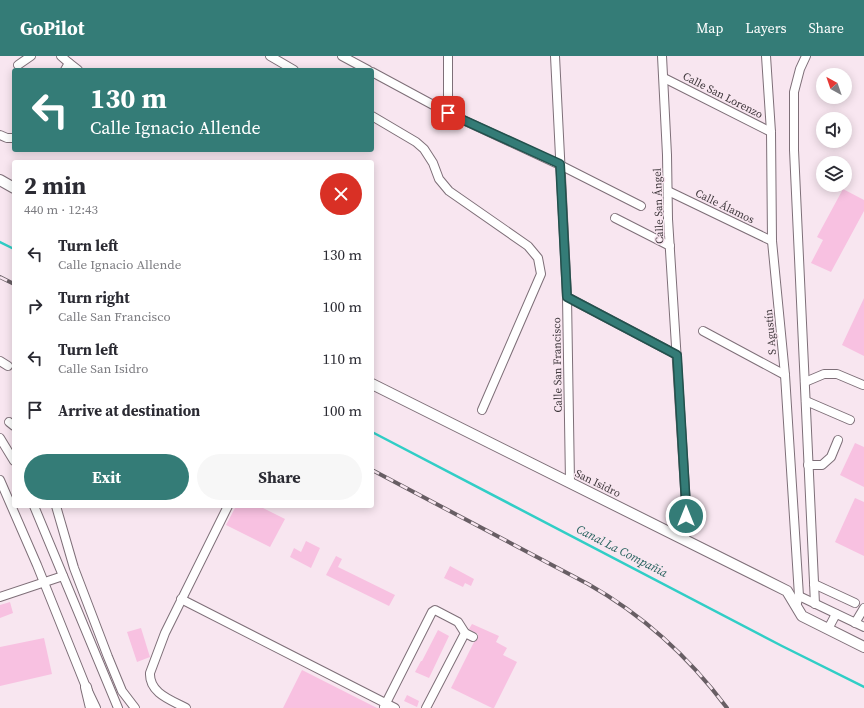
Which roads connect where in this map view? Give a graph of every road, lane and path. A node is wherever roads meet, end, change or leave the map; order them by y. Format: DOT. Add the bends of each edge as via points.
graph roads {
  1 [pos="31,56"];
  2 [pos="61,56"];
  3 [pos="270,56"];
  4 [pos="342,56"];
  5 [pos="448,56"];
  6 [pos="555,56"];
  7 [pos="662,56"];
  8 [pos="766,56"];
  9 [pos="806,56"];
  10 [pos="18,65"];
  11 [pos="67,67"];
  12 [pos="291,68"];
  13 [pos="364,68"];
  14 [pos="374,73"];
  15 [pos="664,78"];
  16 [pos="448,113"];
  17 [pos="374,117"];
  18 [pos="771,132"];
  19 [pos="0,135"];
  20 [pos="12,138"];
  21 [pos="560,164"];
  22 [pos="0,180"];
  23 [pos="12,187"];
  24 [pos="668,191"];
  25 [pos="641,206"];
  26 [pos="615,218"];
  27 [pos="772,241"];
  28 [pos="670,246"];
  29 [pos="567,297"];
  30 [pos="703,331"];
  31 [pos="677,355"];
  32 [pos="0,361"];
  33 [pos="8,366"];
  34 [pos="785,375"];
  35 [pos="805,382"];
  36 [pos="374,385"];
  37 [pos="863,385"];
  38 [pos="806,401"];
  39 [pos="482,410"];
  40 [pos="850,420"];
  41 [pos="0,438"];
  42 [pos="838,440"];
  43 [pos="12,457"];
  44 [pos="808,464"];
  45 [pos="0,480"];
  46 [pos="570,482"];
  47 [pos="35,508"];
  48 [pos="57,508"];
  49 [pos="227,508"];
  50 [pos="685,540"];
  51 [pos="63,576"];
  52 [pos="44,583"];
  53 [pos="814,584"];
  54 [pos="0,597"];
  55 [pos="181,599"];
  56 [pos="797,601"];
  57 [pos="856,603"];
  58 [pos="815,604"];
  59 [pos="864,608"];
  60 [pos="836,614"];
  61 [pos="855,623"];
  62 [pos="864,627"];
  63 [pos="828,629"];
  64 [pos="465,633"];
  65 [pos="473,637"];
  66 [pos="864,648"];
  67 [pos="86,687"];
  68 [pos="385,706"];
  69 [pos="91,708"];
  70 [pos="96,708"];
  71 [pos="118,708"];
  72 [pos="135,708"];
  73 [pos="186,708"];
  74 [pos="395,708"];
  75 [pos="426,708"];
  1 -- 10 [label="street"];
  2 -- 11 [label="street"];
  3 -- 12 [label="street"];
  4 -- 13 [label="street"];
  5 -- 16 [label="street"];
  6 -- 21 [label="street, Calle San Francisco"];
  7 -- 15 [label="street, Calle San Ángel"];
  8 -- 18 [label="street, S Agustín"];
  9 -- 35 [label="street" via="794,92 794,150"];
  14 -- 16 [label="street"];
  15 -- 18 [label="street, Calle San Lorenzo"];
  15 -- 24 [label="street, Calle San Ángel"];
  16 -- 21 [label="street"];
  17 -- 39 [label="street" via="416,142 424,149 439,179 449,191 528,246 538,258 541,274"];
  18 -- 27 [label="street, S Agustín"];
  19 -- 20 [label="street"];
  21 -- 25 [label="street"];
  21 -- 29 [label="street, Calle San Francisco"];
  22 -- 23 [label="main road"];
  24 -- 27 [label="street, Calle Álamos"];
  24 -- 28 [label="street, Calle San Ángel"];
  26 -- 28 [label="street"];
  27 -- 34 [label="street, S Agustín"];
  28 -- 31 [label="street, Calle San Ángel"];
  29 -- 31 [label="street"];
  29 -- 46 [label="street, Calle San Francisco"];
  30 -- 34 [label="street"];
  31 -- 50 [label="street, Calle San Ángel" via="686,505"];
  32 -- 33 [label="street"];
  34 -- 56 [label="street, S Agustín"];
  35 -- 37 [label="street" via="824,374 837,374"];
  35 -- 38 [label="street"];
  36 -- 46 [label="main road, San Isidro"];
  38 -- 40 [label="street"];
  38 -- 44 [label="street"];
  41 -- 43 [label="street"];
  42 -- 44 [label="street" via="831,457 822,464"];
  44 -- 53 [label="street"];
  45 -- 52 [label="street"];
  46 -- 50 [label="main road, San Isidro"];
  47 -- 51 [label="street"];
  48 -- 72 [label="street" via="74,568 105,650 122,691"];
  49 -- 55 [label="street"];
  50 -- 56 [label="main road, San Isidro" via="787,591"];
  51 -- 52 [label="street"];
  51 -- 71 [label="street"];
  52 -- 54 [label="street"];
  52 -- 67 [label="street"];
  53 -- 57 [label="street"];
  53 -- 58 [label="street"];
  55 -- 68 [label="street"];
  55 -- 73 [label="street" via="165,633 150,673 150,680 157,692"];
  56 -- 58 [label="street"];
  56 -- 63 [label="main road, San Isidro" via="802,616"];
  58 -- 60 [label="street"];
  59 -- 61 [label="street"];
  60 -- 61 [label="street"];
  60 -- 63 [label="street"];
  61 -- 62 [label="street"];
  63 -- 66 [label="main road"];
  64 -- 65 [label="street"];
  64 -- 68 [label="street" via="458,622 435,610 432,612"];
  64 -- 75 [label="street"];
  67 -- 69 [label="main road"];
  67 -- 70 [label="street"];
  68 -- 74 [label="street"];
}
